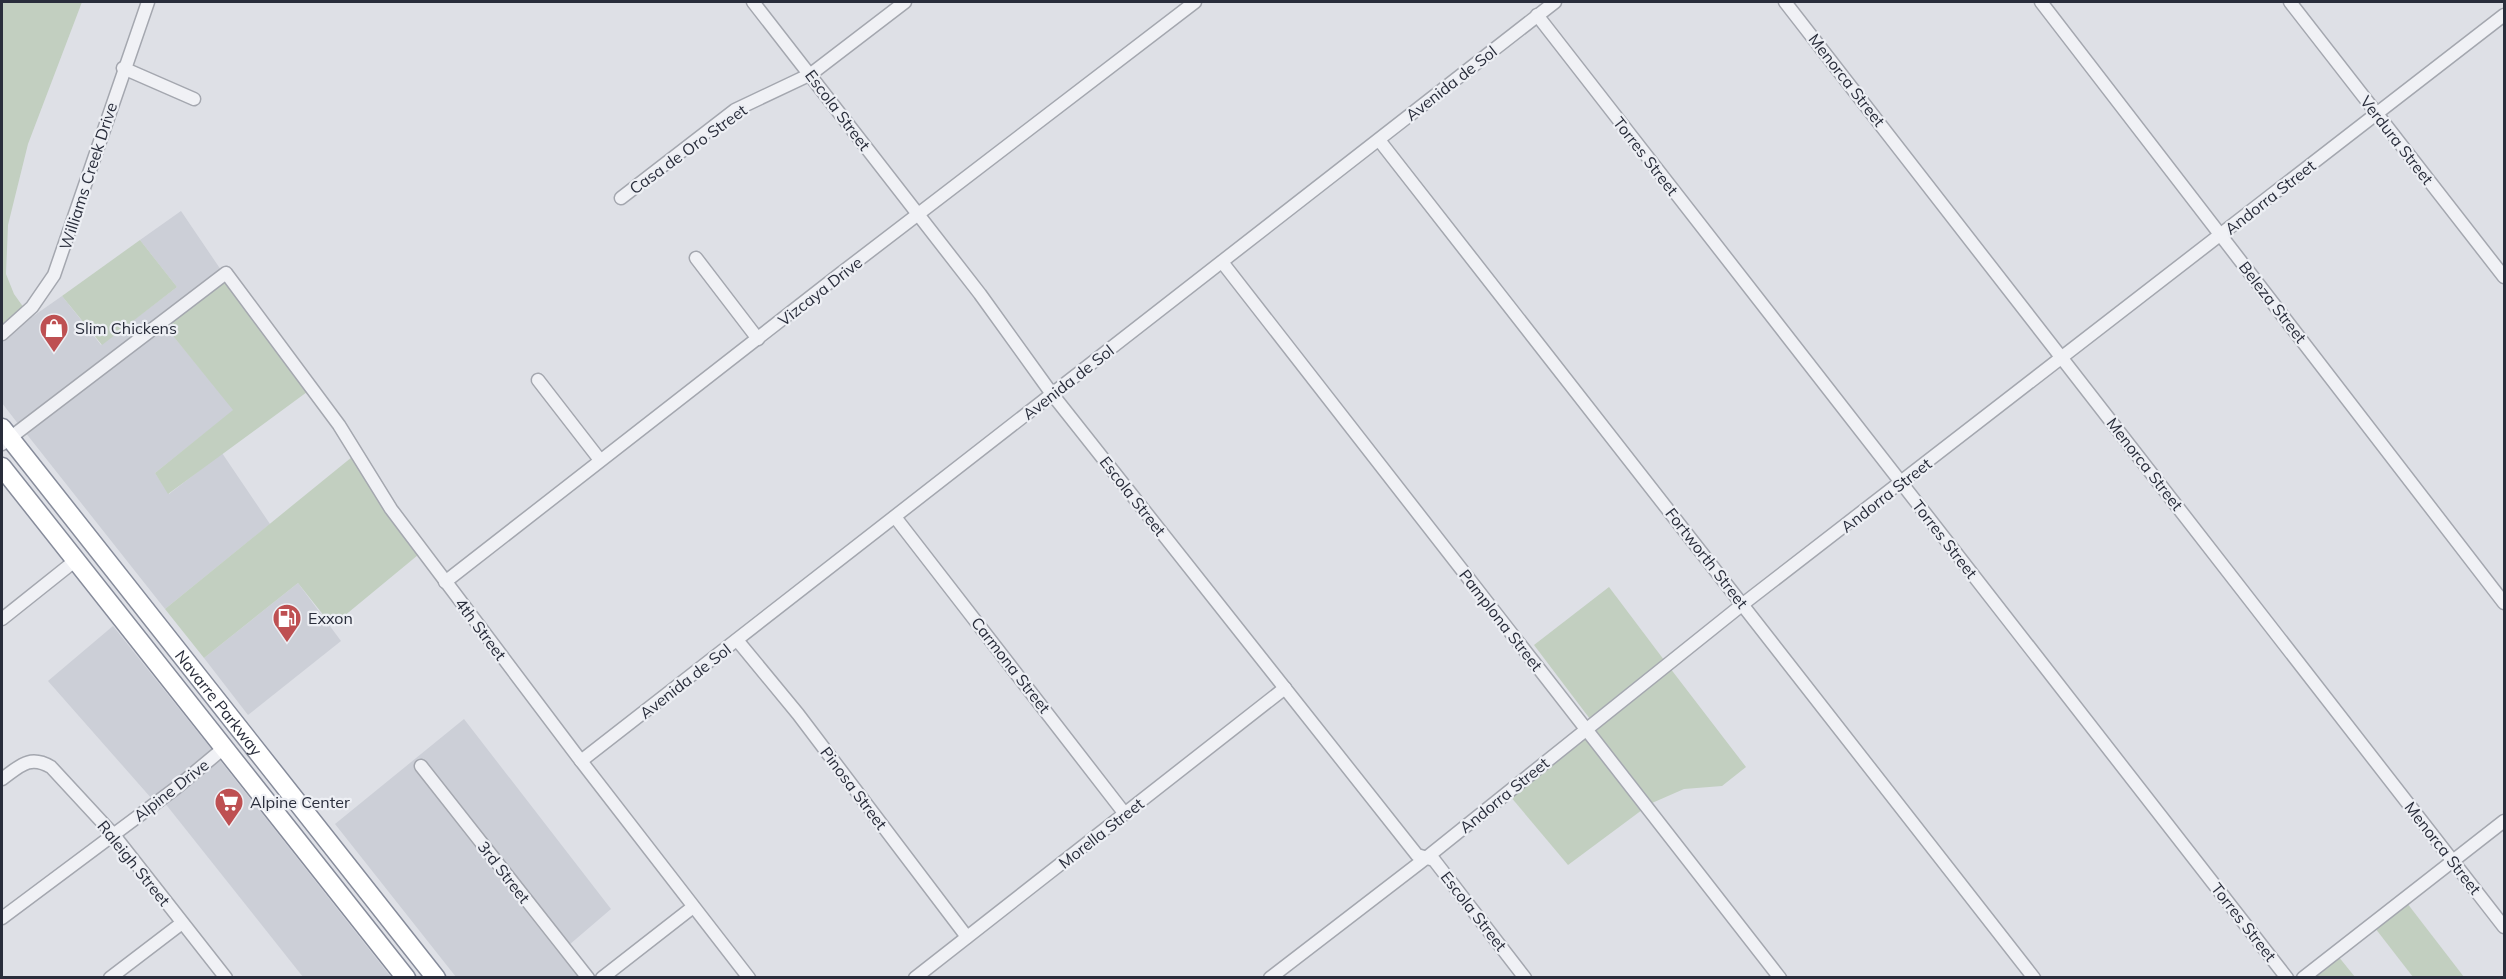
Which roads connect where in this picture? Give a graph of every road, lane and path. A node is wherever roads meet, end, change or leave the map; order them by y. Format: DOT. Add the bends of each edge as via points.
graph roads {
  1 [pos="148,2"];
  2 [pos="753,2"];
  3 [pos="905,2"];
  4 [pos="1195,2"];
  5 [pos="1555,2"];
  6 [pos="1785,2"];
  7 [pos="2041,2"];
  8 [pos="2289,2"];
  9 [pos="1537,15"];
  10 [pos="2505,15"];
  11 [pos="123,68"];
  12 [pos="812,74"];
  13 [pos="194,99"];
  14 [pos="2376,114"];
  15 [pos="1379,140"];
  16 [pos="621,198"];
  17 [pos="918,215"];
  18 [pos="2222,235"];
  19 [pos="696,258"];
  20 [pos="1222,262"];
  21 [pos="2505,277"];
  22 [pos="2,334"];
  23 [pos="758,339"];
  24 [pos="2062,358"];
  25 [pos="538,380"];
  26 [pos="1052,394"];
  27 [pos="4,437"];
  28 [pos="600,460"];
  29 [pos="2,467"];
  30 [pos="1901,483"];
  31 [pos="895,517"];
  32 [pos="76,560"];
  33 [pos="446,582"];
  34 [pos="2505,603"];
  35 [pos="1743,604"];
  36 [pos="122,618"];
  37 [pos="2,619"];
  38 [pos="737,640"];
  39 [pos="1285,688"];
  40 [pos="233,722"];
  41 [pos="1586,728"];
  42 [pos="225,747"];
  43 [pos="581,761"];
  44 [pos="421,766"];
  45 [pos="2,779"];
  46 [pos="1125,814"];
  47 [pos="2505,821"];
  48 [pos="113,834"];
  49 [pos="336,851"];
  50 [pos="1426,858"];
  51 [pos="2454,861"];
  52 [pos="693,907"];
  53 [pos="2,918"];
  54 [pos="182,923"];
  55 [pos="2505,927"];
  56 [pos="968,937"];
  57 [pos="110,978"];
  58 [pos="226,978"];
  59 [pos="406,978"];
  60 [pos="436,978"];
  61 [pos="588,978"];
  62 [pos="602,978"];
  63 [pos="749,978"];
  64 [pos="915,978"];
  65 [pos="1270,978"];
  66 [pos="1526,978"];
  67 [pos="1780,978"];
  68 [pos="2034,978"];
  69 [pos="2287,978"];
  70 [pos="2303,978"];
  1 -- 11 [label="street, Williams Creek Drive"];
  2 -- 12 [label="street, Escola Street"];
  3 -- 12 [label="street, Casa de Oro Street"];
  4 -- 17 [label="street, Vizcaya Drive"];
  5 -- 9 [label="street, Avenida de Sol"];
  6 -- 24 [label="street, Menorca Street"];
  7 -- 18 [label="street, Beleza Street"];
  8 -- 14 [label="street, Verdura Street"];
  9 -- 15 [label="street, Avenida de Sol"];
  9 -- 30 [label="street, Torres Street"];
  10 -- 14 [label="street, Andorra Street"];
  11 -- 13 [label="street"];
  11 -- 22 [label="street, Williams Creek Drive" via="54,275 32,307"];
  12 -- 16 [label="street, Casa de Oro Street" via="735,110"];
  12 -- 17 [label="street, Escola Street"];
  14 -- 18 [label="street, Andorra Street"];
  14 -- 21 [label="street, Verdura Street"];
  15 -- 20 [label="street, Avenida de Sol"];
  15 -- 35 [label="street, Fortworth Street"];
  17 -- 23 [label="street, Vizcaya Drive"];
  17 -- 26 [label="street, Escola Street"];
  18 -- 24 [label="street, Andorra Street"];
  18 -- 34 [label="street, Beleza Street"];
  19 -- 23 [label="street"];
  20 -- 26 [label="street, Avenida de Sol"];
  20 -- 41 [label="street, Pamplona Street"];
  23 -- 28 [label="street, Vizcaya Drive"];
  24 -- 30 [label="street, Andorra Street"];
  24 -- 51 [label="street, Menorca Street"];
  25 -- 28 [label="street"];
  26 -- 31 [label="street, Avenida de Sol"];
  26 -- 39 [label="street, Escola Street"];
  27 -- 33 [label="street, 4th Street" via="226,273 339,425 391,509"];
  27 -- 40 [label="highway, Navarre Parkway"];
  28 -- 33 [label="street, Vizcaya Drive"];
  29 -- 32 [label="highway, Navarre Parkway"];
  30 -- 35 [label="street, Andorra Street"];
  30 -- 69 [label="street, Torres Street"];
  31 -- 38 [label="street, Avenida de Sol"];
  31 -- 46 [label="street, Carmona Street"];
  32 -- 36 [label="highway, Navarre Parkway"];
  32 -- 37 [label="street"];
  33 -- 43 [label="street, 4th Street"];
  35 -- 41 [label="street, Andorra Street"];
  35 -- 68 [label="street, Fortworth Street"];
  36 -- 40 [label="highway" via="138,627 209,715 225,724"];
  36 -- 42 [label="highway, Navarre Parkway"];
  38 -- 43 [label="street, Avenida de Sol"];
  38 -- 56 [label="street, Pinosa Street"];
  39 -- 46 [label="street, Morella Street"];
  39 -- 50 [label="street, Escola Street" via="1417,855"];
  40 -- 49 [label="highway, Navarre Parkway"];
  41 -- 50 [label="street, Andorra Street"];
  41 -- 67 [label="street, Pamplona Street"];
  42 -- 48 [label="street, Alpine Drive"];
  42 -- 49 [label="highway" via="245,748 323,846"];
  42 -- 59 [label="highway, Navarre Parkway"];
  43 -- 52 [label="street, 4th Street"];
  44 -- 61 [label="street, 3rd Street"];
  45 -- 48 [label="street, Raleigh Street" via="32,760 39,761 51,767"];
  46 -- 56 [label="street, Morella Street"];
  47 -- 51 [label="street"];
  48 -- 53 [label="street, Alpine Drive"];
  48 -- 54 [label="street, Raleigh Street"];
  49 -- 60 [label="highway, Navarre Parkway"];
  50 -- 65 [label="street, Andorra Street"];
  50 -- 66 [label="street, Escola Street" via="1434,860"];
  51 -- 55 [label="street, Menorca Street"];
  51 -- 70 [label="street"];
  52 -- 62 [label="street"];
  52 -- 63 [label="street, 4th Street"];
  54 -- 57 [label="street"];
  54 -- 58 [label="street, Raleigh Street"];
  56 -- 64 [label="street, Morella Street"];
}
